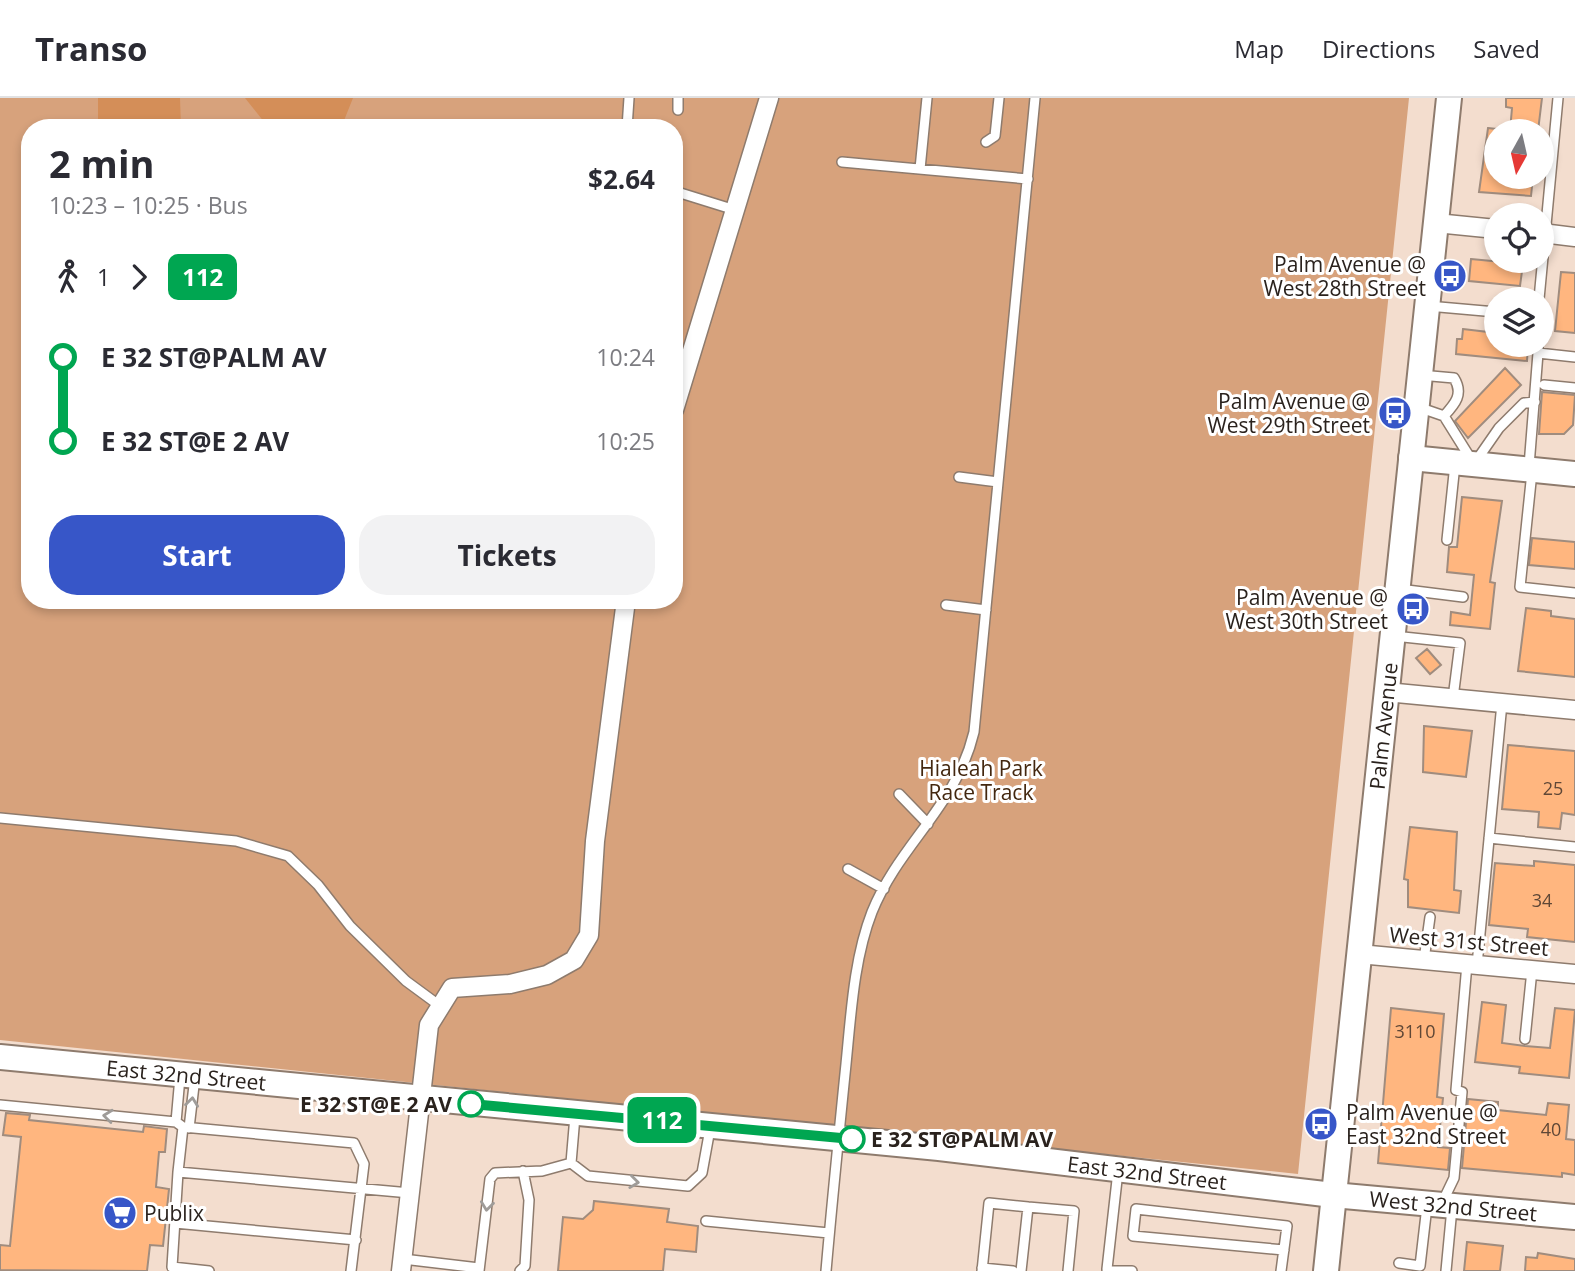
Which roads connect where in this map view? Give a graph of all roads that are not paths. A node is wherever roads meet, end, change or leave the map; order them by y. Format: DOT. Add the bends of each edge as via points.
graph roads {
  1 [pos="629,98"];
  2 [pos="678,98"];
  3 [pos="927,98"];
  4 [pos="999,98"];
  5 [pos="1035,98"];
  6 [pos="1450,98"];
  7 [pos="1558,98"];
  8 [pos="765,102"];
  9 [pos="678,110"];
  10 [pos="628,119"];
  11 [pos="986,142"];
  12 [pos="842,162"];
  13 [pos="920,169"];
  14 [pos="1027,179"];
  15 [pos="683,194"];
  16 [pos="1546,203"];
  17 [pos="735,210"];
  18 [pos="1436,223"];
  19 [pos="1484,228"];
  20 [pos="1554,235"];
  21 [pos="1575,237"];
  22 [pos="1427,306"];
  23 [pos="1484,311"];
  24 [pos="1554,352"];
  25 [pos="1538,357"];
  26 [pos="1575,357"];
  27 [pos="1420,375"];
  28 [pos="683,380"];
  29 [pos="1544,385"];
  30 [pos="1575,388"];
  31 [pos="1535,402"];
  32 [pos="1417,407"];
  33 [pos="1444,416"];
  34 [pos="1411,458"];
  35 [pos="1465,463"];
  36 [pos="1531,470"];
  37 [pos="1575,474"];
  38 [pos="959,477"];
  39 [pos="998,482"];
  40 [pos="1447,541"];
  41 [pos="1398,589"];
  42 [pos="1575,593"];
  43 [pos="1463,597"];
  44 [pos="946,605"];
  45 [pos="625,609"];
  46 [pos="986,610"];
  47 [pos="1392,635"];
  48 [pos="1387,692"];
  49 [pos="1453,698"];
  50 [pos="1502,703"];
  51 [pos="1575,710"];
  52 [pos="899,794"];
  53 [pos="0,818"];
  54 [pos="928,824"];
  55 [pos="1489,838"];
  56 [pos="1575,847"];
  57 [pos="848,869"];
  58 [pos="884,889"];
  59 [pos="1430,917"];
  60 [pos="1359,954"];
  61 [pos="1424,960"];
  62 [pos="1472,965"];
  63 [pos="1532,970"];
  64 [pos="1575,974"];
  65 [pos="440,1006"];
  66 [pos="1525,1039"];
  67 [pos="0,1056"];
  68 [pos="188,1076"];
  69 [pos="419,1100"];
  70 [pos="0,1105"];
  71 [pos="575,1112"];
  72 [pos="710,1125"];
  73 [pos="183,1126"];
  74 [pos="838,1138"];
  75 [pos="571,1163"];
  76 [pos="1119,1169"];
  77 [pos="523,1171"];
  78 [pos="178,1172"];
  79 [pos="362,1189"];
  80 [pos="410,1193"];
  81 [pos="1333,1195"];
  82 [pos="1440,1205"];
  83 [pos="1028,1207"];
  84 [pos="1575,1217"];
  85 [pos="706,1221"];
  86 [pos="175,1223"];
  87 [pos="829,1233"];
  88 [pos="356,1240"];
  89 [pos="1284,1250"];
  90 [pos="1399,1264"];
  91 [pos="402,1265"];
  92 [pos="171,1269"];
  93 [pos="479,1269"];
  94 [pos="982,1270"];
  95 [pos="1107,1270"];
  96 [pos="209,1271"];
  97 [pos="351,1271"];
  98 [pos="520,1271"];
  99 [pos="826,1271"];
  100 [pos="1013,1271"];
  101 [pos="1021,1271"];
  102 [pos="1068,1271"];
  103 [pos="1132,1271"];
  104 [pos="1281,1271"];
  105 [pos="1325,1271"];
  106 [pos="1446,1271"];
  1 -- 10 [label="lane"];
  2 -- 9 [label="lane"];
  3 -- 13 [label="lane"];
  4 -- 11 [label="lane" via="995,136"];
  5 -- 14 [label="lane"];
  6 -- 18 [label="street, Palm Avenue"];
  7 -- 16 [label="lane"];
  8 -- 17 [label="street"];
  12 -- 13 [label="lane"];
  13 -- 14 [label="lane"];
  14 -- 39 [label="lane"];
  15 -- 17 [label="lane"];
  17 -- 28 [label="street"];
  18 -- 19 [label="street"];
  18 -- 22 [label="street, Palm Avenue"];
  20 -- 21 [label="street"];
  22 -- 23 [label="lane"];
  22 -- 27 [label="street, Palm Avenue"];
  24 -- 26 [label="lane"];
  25 -- 31 [label="lane"];
  27 -- 32 [label="street, Palm Avenue"];
  27 -- 33 [label="lane" via="1454,378 1459,386 1458,400"];
  29 -- 30 [label="lane"];
  31 -- 35 [label="lane" via="1524,403"];
  31 -- 36 [label="lane"];
  32 -- 33 [label="lane"];
  32 -- 34 [label="street, Palm Avenue"];
  33 -- 35 [label="lane"];
  34 -- 35 [label="street"];
  34 -- 41 [label="street, Palm Avenue"];
  35 -- 36 [label="street"];
  35 -- 40 [label="lane"];
  36 -- 37 [label="street"];
  36 -- 42 [label="lane" via="1520,587"];
  38 -- 39 [label="lane"];
  39 -- 46 [label="lane"];
  41 -- 43 [label="lane"];
  41 -- 47 [label="street, Palm Avenue"];
  44 -- 46 [label="lane"];
  45 -- 65 [label="street" via="589,935 574,960 547,975 510,984 452,988"];
  46 -- 54 [label="lane" via="968,760 951,794"];
  47 -- 48 [label="street, Palm Avenue"];
  47 -- 49 [label="lane" via="1460,643"];
  48 -- 49 [label="street"];
  48 -- 60 [label="street, Palm Avenue"];
  49 -- 50 [label="street"];
  50 -- 51 [label="street"];
  50 -- 55 [label="lane"];
  52 -- 54 [label="lane"];
  53 -- 65 [label="lane" via="236,841 288,856 406,981"];
  54 -- 58 [label="lane"];
  55 -- 56 [label="lane"];
  55 -- 62 [label="lane"];
  57 -- 58 [label="lane"];
  58 -- 74 [label="lane" via="867,927 852,1005"];
  59 -- 61 [label="lane"];
  60 -- 61 [label="street, West 31st Street"];
  60 -- 81 [label="street, Palm Avenue"];
  61 -- 62 [label="street, West 31st Street"];
  62 -- 63 [label="street, West 31st Street"];
  62 -- 82 [label="lane" via="1456,1090 1462,1093 1454,1178"];
  63 -- 64 [label="street, West 31st Street"];
  63 -- 66 [label="lane"];
  65 -- 69 [label="street" via="429,1025"];
  67 -- 68 [label="street, East 32nd Street"];
  68 -- 69 [label="street, East 32nd Street"];
  73 -- 68 [label="lane, one-way"];
  68 -- 73 [label="lane"];
  69 -- 71 [label="street, East 32nd Street"];
  69 -- 80 [label="street"];
  73 -- 70 [label="lane, one-way"];
  71 -- 72 [label="street, East 32nd Street"];
  71 -- 75 [label="lane"];
  72 -- 74 [label="street, East 32nd Street"];
  75 -- 72 [label="lane, one-way" via="588,1176 688,1186 702,1173"];
  73 -- 78 [label="lane"];
  73 -- 79 [label="lane" via="354,1143 364,1164"];
  74 -- 76 [label="street, East 32nd Street"];
  74 -- 87 [label="lane"];
  75 -- 77 [label="lane"];
  76 -- 81 [label="street, East 32nd Street"];
  76 -- 95 [label="lane"];
  77 -- 93 [label="lane, one-way" via="495,1172 490,1180"];
  77 -- 98 [label="lane" via="529,1200 525,1266"];
  78 -- 79 [label="lane"];
  78 -- 86 [label="lane"];
  79 -- 80 [label="lane"];
  79 -- 88 [label="lane"];
  80 -- 91 [label="street"];
  81 -- 82 [label="street, West 32nd Street"];
  81 -- 105 [label="street, Palm Avenue"];
  82 -- 84 [label="street, West 32nd Street"];
  82 -- 90 [label="lane" via="1420,1266"];
  82 -- 106 [label="lane"];
  83 -- 94 [label="lane" via="989,1203"];
  83 -- 101 [label="lane"];
  83 -- 102 [label="lane" via="1074,1211"];
  85 -- 87 [label="lane"];
  86 -- 88 [label="lane"];
  86 -- 92 [label="lane"];
  87 -- 99 [label="lane"];
  88 -- 97 [label="lane"];
  89 -- 89 [label="lane" via="1133,1236 1136,1209 1287,1226"];
  89 -- 104 [label="lane"];
  91 -- 93 [label="lane"];
  92 -- 96 [label="lane"];
  94 -- 100 [label="lane"];
  95 -- 103 [label="lane"];
}
